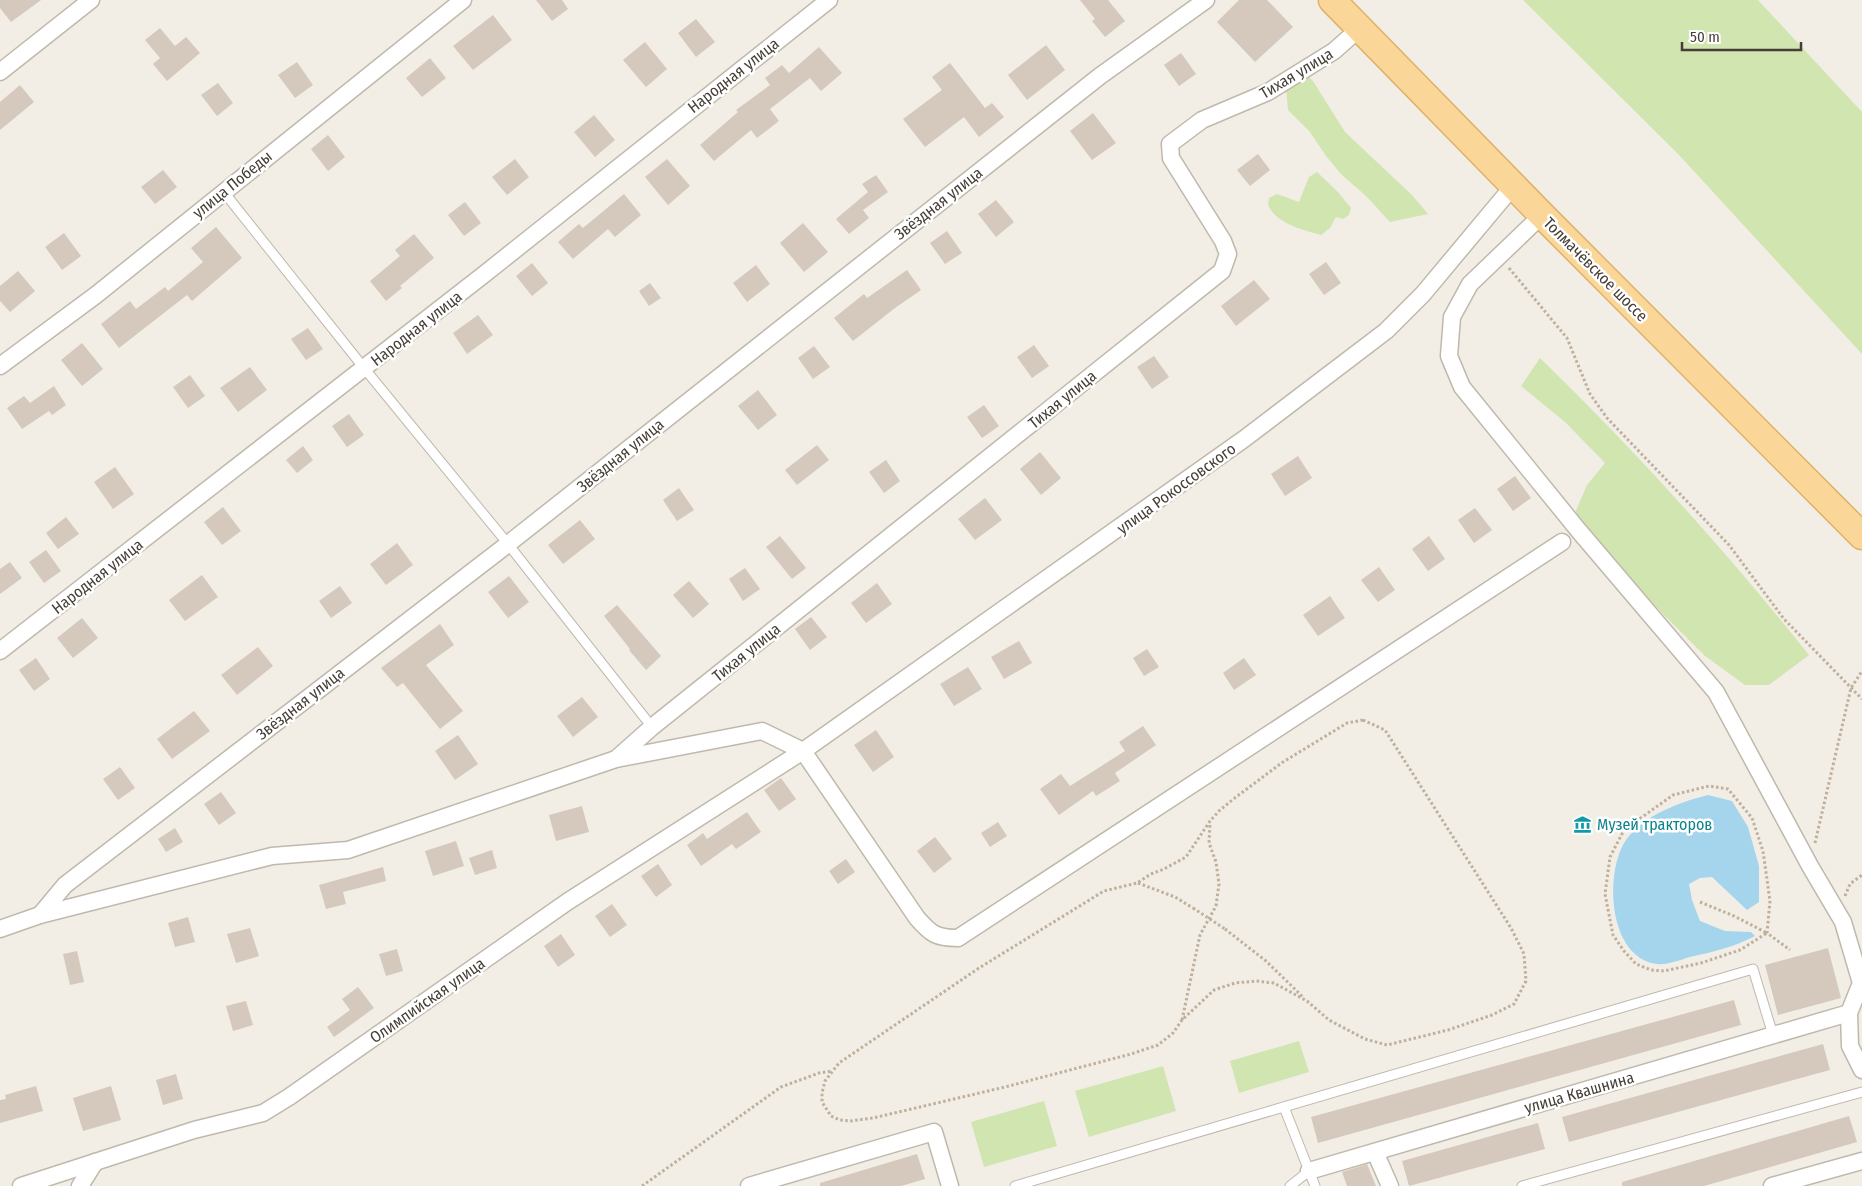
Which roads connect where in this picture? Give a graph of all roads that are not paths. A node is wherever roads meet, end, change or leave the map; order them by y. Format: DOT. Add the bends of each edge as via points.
graph roads {
  1 [pos="91,0"];
  2 [pos="463,0"];
  3 [pos="829,0"];
  4 [pos="1206,0"];
  5 [pos="1332,0"];
  6 [pos="1360,28"];
  7 [pos="0,72"];
  8 [pos="1514,185"];
  9 [pos="223,191"];
  10 [pos="1542,216"];
  11 [pos="0,366"];
  12 [pos="364,368"];
  13 [pos="1862,536"];
  14 [pos="1562,542"];
  15 [pos="508,544"];
  16 [pos="0,651"];
  17 [pos="652,727"];
  18 [pos="803,751"];
  19 [pos="616,759"];
  20 [pos="40,915"];
  21 [pos="0,929"];
  22 [pos="1849,1013"];
  23 [pos="1773,1036"];
  24 [pos="1862,1070"];
  25 [pos="1862,1092"];
  26 [pos="1284,1107"];
  27 [pos="1376,1152"];
  28 [pos="1862,1161"];
  29 [pos="95,1162"];
  30 [pos="1312,1179"];
  31 [pos="1043,1182"];
  32 [pos="21,1186"];
  33 [pos="80,1186"];
  34 [pos="748,1186"];
  35 [pos="950,1186"];
  36 [pos="1015,1186"];
  37 [pos="1290,1186"];
  38 [pos="1390,1186"];
  39 [pos="1522,1186"];
  40 [pos="1772,1186"];
  1 -- 7 [label="street"];
  2 -- 9 [label="street, улица Победы"];
  3 -- 12 [label="street, Народная улица"];
  4 -- 15 [label="street, Звёздная улица" via="1100,76"];
  5 -- 6 [label="main road, Толмачёвское шоссе"];
  6 -- 8 [label="main road, Толмачёвское шоссе"];
  6 -- 17 [label="street, Тихая улица" via="1334,51 1276,87 1202,120 1170,144 1171,158 1228,254 1222,271"];
  8 -- 10 [label="main road, Толмачёвское шоссе"];
  8 -- 18 [label="street, улица Рокоссовского" via="1424,294 1386,331 1244,439"];
  9 -- 11 [label="street, улица Победы" via="96,295"];
  9 -- 12 [label="lane"];
  10 -- 13 [label="main road, Толмачёвское шоссе"];
  10 -- 22 [label="street" via="1470,284 1452,317 1449,356 1462,387 1716,692 1840,917 1861,983"];
  12 -- 15 [label="lane"];
  12 -- 16 [label="street, Народная улица"];
  14 -- 18 [label="street" via="958,938 944,938 928,931 917,918"];
  15 -- 17 [label="lane"];
  15 -- 20 [label="street, Звёздная улица" via="65,885"];
  17 -- 19 [label="street, Тихая улица"];
  18 -- 19 [label="street" via="762,730"];
  18 -- 29 [label="street, Олимпийская улица" via="567,902 263,1113 194,1130"];
  19 -- 20 [label="street" via="348,850 272,856"];
  20 -- 21 [label="street"];
  22 -- 23 [label="street, улица Квашнина"];
  22 -- 24 [label="street" via="1850,1046"];
  23 -- 26 [label="lane" via="1753,969"];
  23 -- 27 [label="street, улица Квашнина"];
  25 -- 39 [label="lane"];
  26 -- 30 [label="lane"];
  26 -- 31 [label="lane"];
  27 -- 30 [label="street, улица Квашнина"];
  27 -- 38 [label="street"];
  28 -- 40 [label="street"];
  29 -- 32 [label="street, Олимпийская улица"];
  29 -- 33 [label="street"];
  30 -- 37 [label="lane"];
  31 -- 36 [label="lane"];
  34 -- 35 [label="street" via="934,1132"];
}
